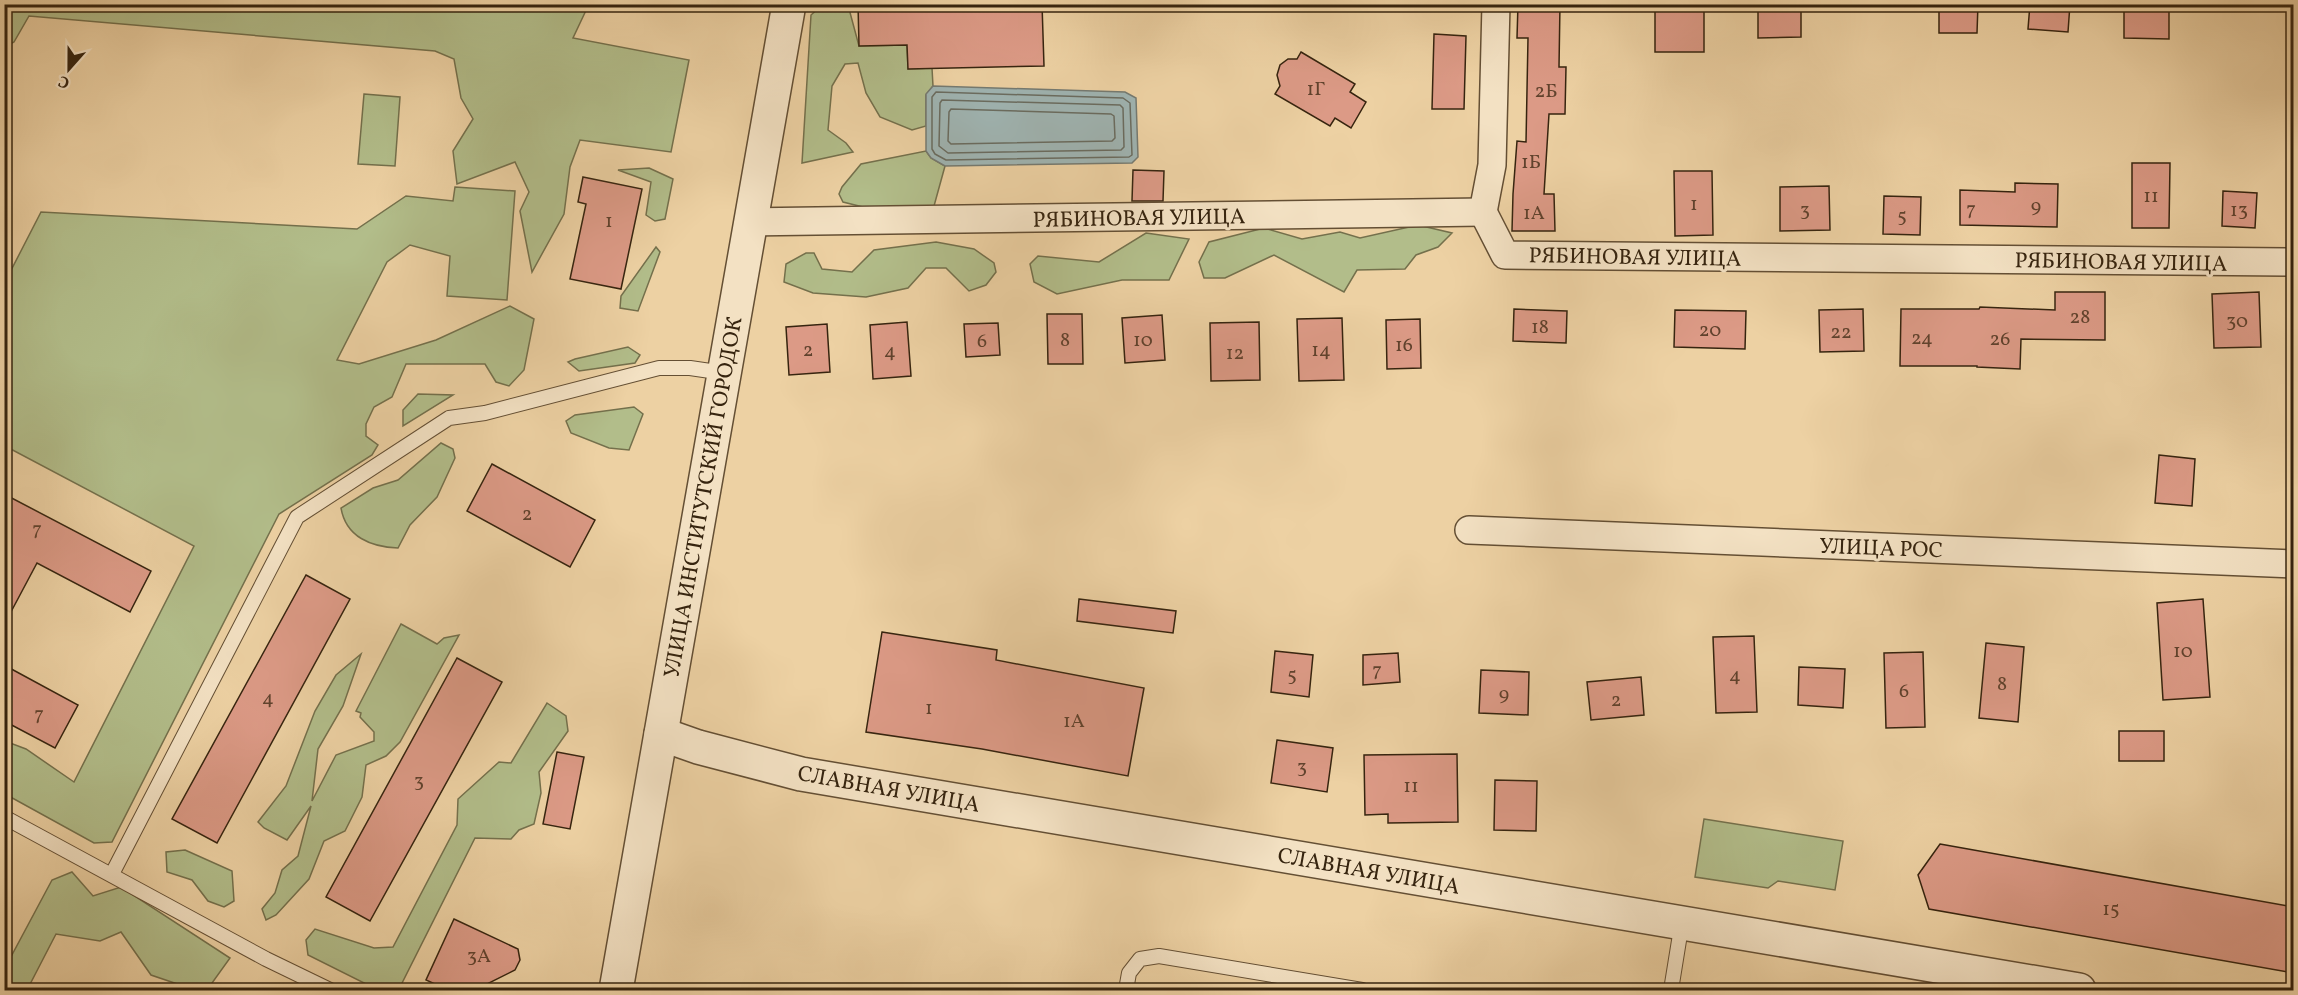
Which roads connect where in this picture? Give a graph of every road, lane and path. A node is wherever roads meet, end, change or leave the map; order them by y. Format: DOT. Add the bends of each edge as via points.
graph roads {
  1 [pos="789,4"];
  2 [pos="1496,4"];
  3 [pos="1483,212"];
  4 [pos="750,222"];
  5 [pos="2294,262"];
  6 [pos="724,373"];
  7 [pos="1469,530"];
  8 [pos="2294,564"];
  9 [pos="661,734"];
  10 [pos="4,817"];
  11 [pos="112,873"];
  12 [pos="1682,922"];
  13 [pos="614,987"];
  14 [pos="330,990"];
  15 [pos="1126,990"];
  16 [pos="1362,990"];
  17 [pos="1671,990"];
  18 [pos="2079,990"];
  1 -- 4 [label="street, УЛИЦА ИНСТИТУТСКИЙ ГОРОДОК"];
  2 -- 3 [label="street" via="1492,165"];
  3 -- 4 [label="street, РЯБИНОВАЯ УЛИЦА"];
  3 -- 5 [label="street, РЯБИНОВАЯ УЛИЦА" via="1505,255"];
  4 -- 6 [label="street, УЛИЦА ИНСТИТУТСКИЙ ГОРОДОК"];
  6 -- 9 [label="street, УЛИЦА ИНСТИТУТСКИЙ ГОРОДОК"];
  6 -- 11 [label="lane" via="659,368 485,413 449,418 297,517"];
  7 -- 8 [label="street, УЛИЦА РОС"];
  9 -- 12 [label="street, СЛАВНАЯ УЛИЦА" via="801,774"];
  9 -- 13 [label="street, УЛИЦА ИНСТИТУТСКИЙ ГОРОДОК"];
  10 -- 11 [label="lane"];
  11 -- 14 [label="lane"];
  12 -- 17 [label="lane"];
  12 -- 18 [label="street, СЛАВНАЯ УЛИЦА"];
  15 -- 16 [label="lane" via="1129,973 1140,959 1159,956"];
}
